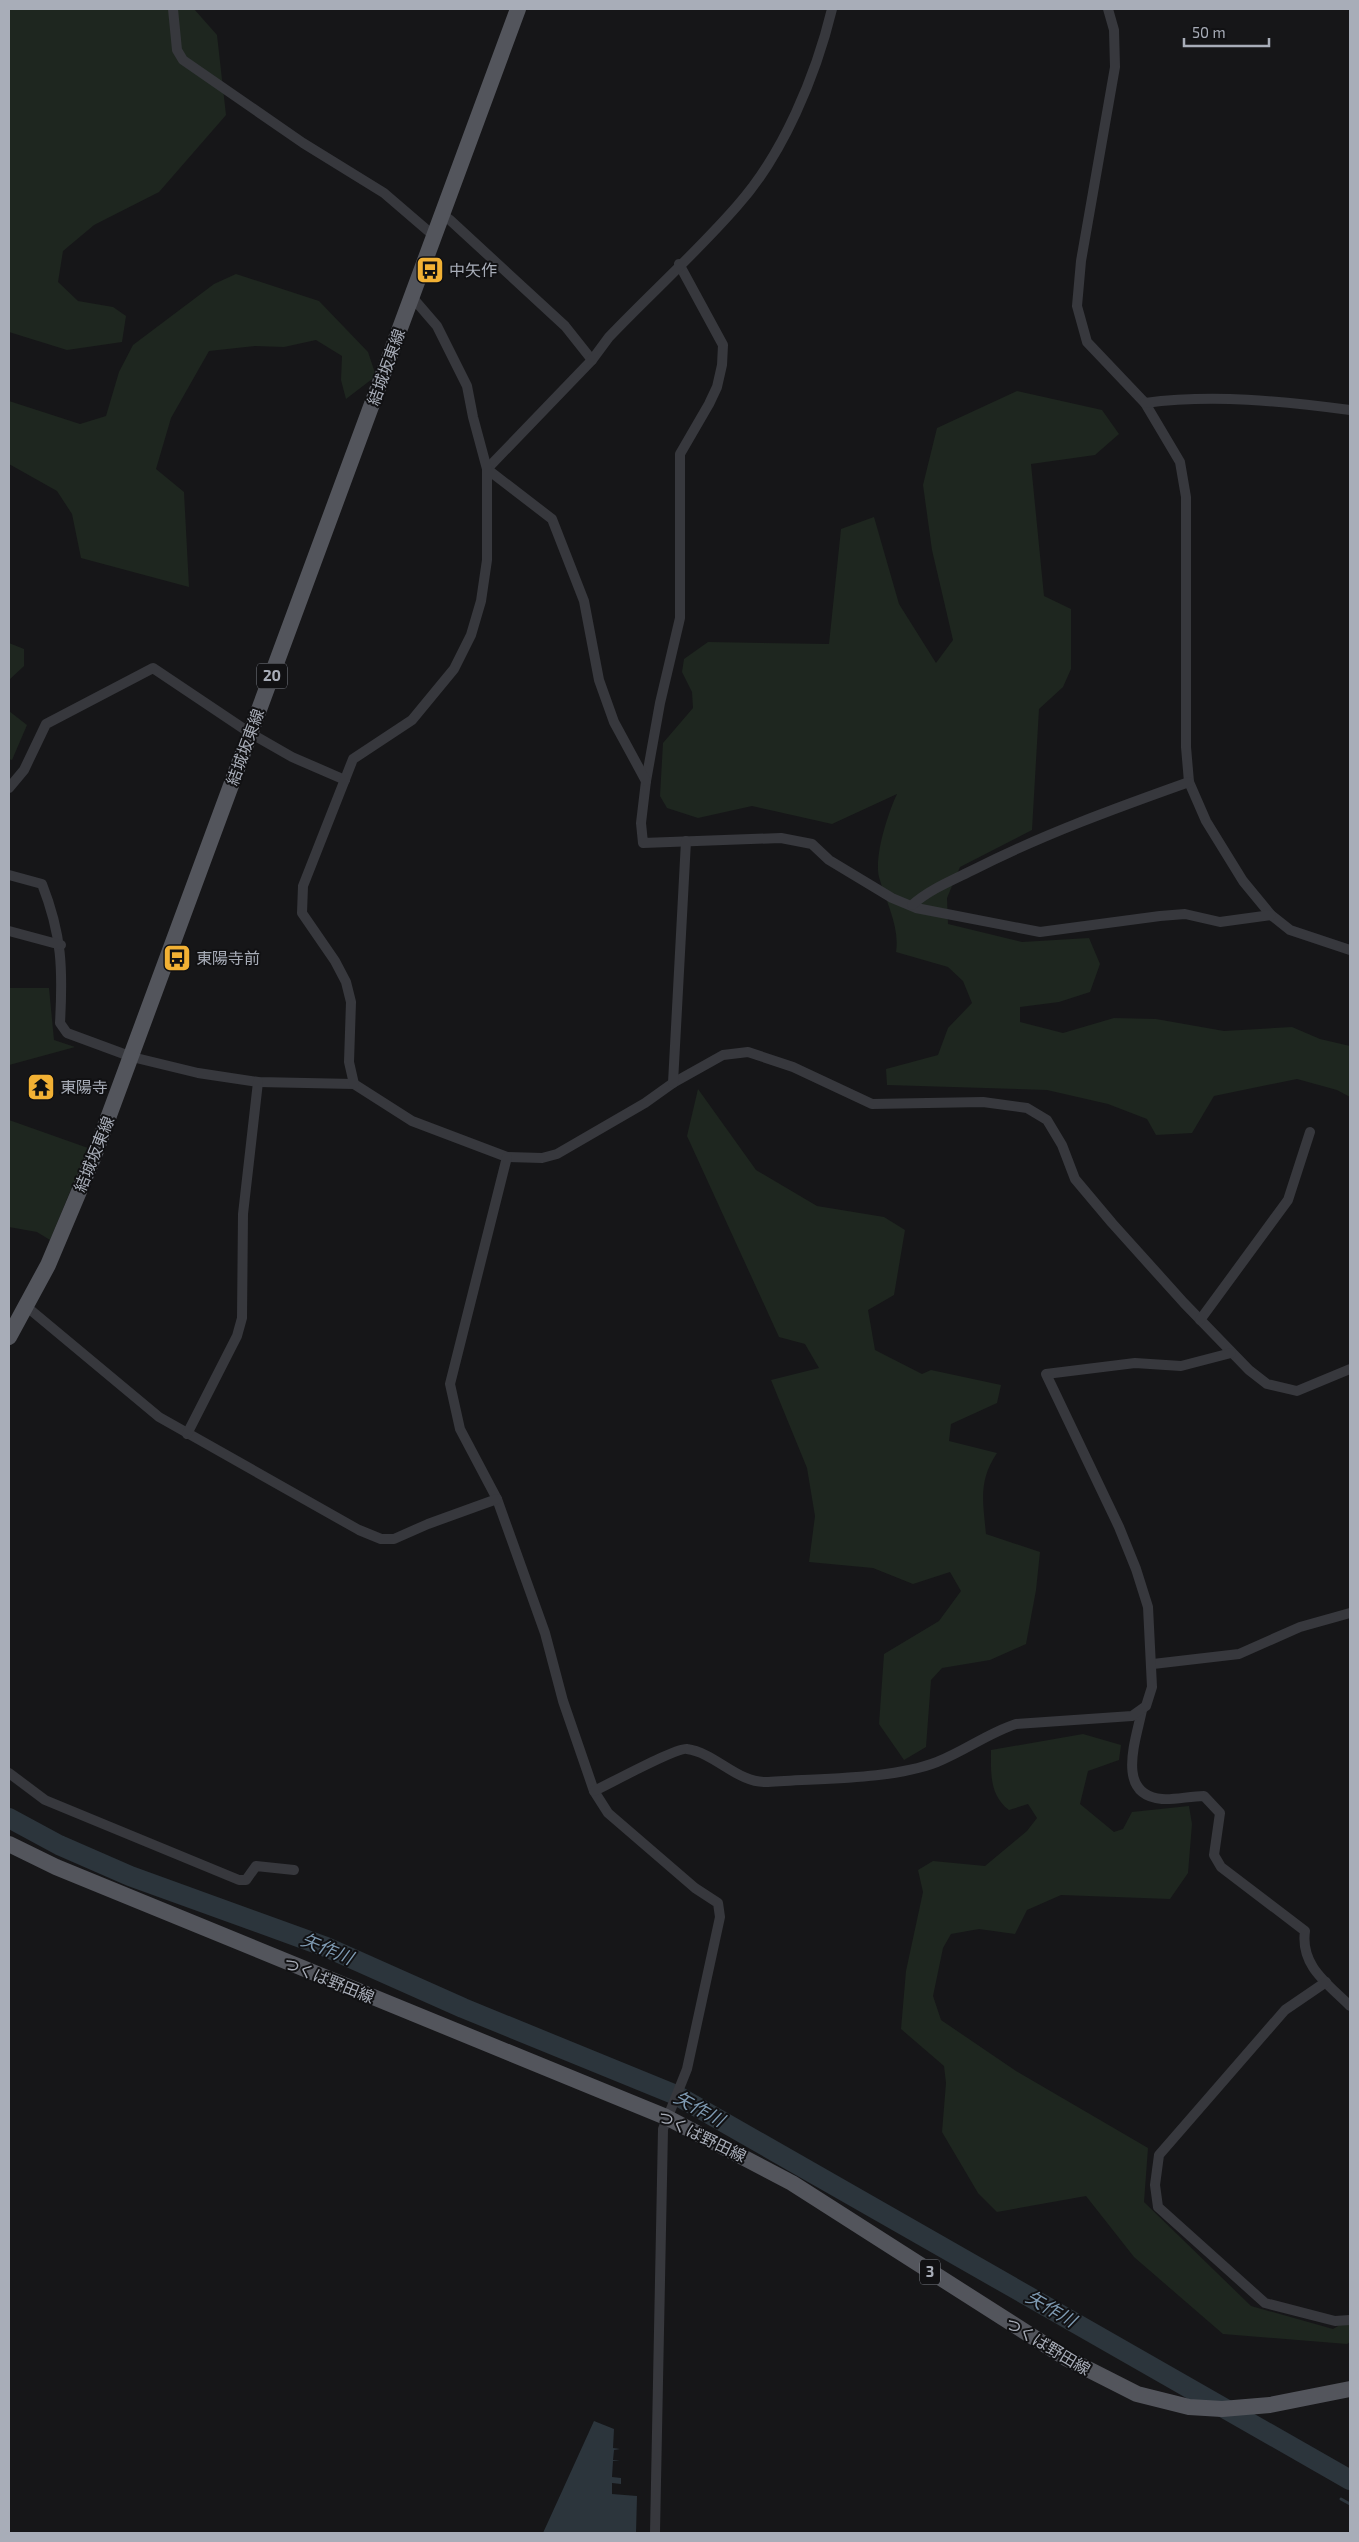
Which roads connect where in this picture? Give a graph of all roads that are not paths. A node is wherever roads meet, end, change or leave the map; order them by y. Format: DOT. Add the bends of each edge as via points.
graph roads {
  1 [pos="173,9"];
  2 [pos="518,9"];
  3 [pos="832,9"];
  4 [pos="1108,9"];
  5 [pos="441,214"];
  6 [pos="434,236"];
  7 [pos="679,264"];
  8 [pos="412,297"];
  9 [pos="592,360"];
  10 [pos="1145,403"];
  11 [pos="1350,410"];
  12 [pos="487,469"];
  13 [pos="250,733"];
  14 [pos="345,780"];
  15 [pos="646,781"];
  16 [pos="1189,782"];
  17 [pos="9,788"];
  18 [pos="686,841"];
  19 [pos="9,875"];
  20 [pos="912,905"];
  21 [pos="1271,915"];
  22 [pos="9,931"];
  23 [pos="61,945"];
  24 [pos="1350,950"];
  25 [pos="132,1057"];
  26 [pos="258,1082"];
  27 [pos="674,1083"];
  28 [pos="354,1084"];
  29 [pos="1310,1132"];
  30 [pos="507,1157"];
  31 [pos="26,1307"];
  32 [pos="1200,1320"];
  33 [pos="9,1337"];
  34 [pos="1231,1353"];
  35 [pos="1350,1370"];
  36 [pos="187,1434"];
  37 [pos="496,1499"];
  38 [pos="1350,1613"];
  39 [pos="1153,1664"];
  40 [pos="1142,1710"];
  41 [pos="9,1773"];
  42 [pos="594,1791"];
  43 [pos="9,1844"];
  44 [pos="294,1870"];
  45 [pos="1326,1982"];
  46 [pos="1350,2006"];
  47 [pos="669,2112"];
  48 [pos="1350,2320"];
  49 [pos="1350,2389"];
  50 [pos="655,2533"];
  1 -- 6 [label="street" via="177,50 182,60 287,133 384,193"];
  2 -- 5 [label="main road, 結城坂東線 / 20"];
  3 -- 7 [label="street" via="806,88 762,173 738,206"];
  4 -- 10 [label="street" via="1114,30 1115,67 1081,260 1077,306 1088,342"];
  5 -- 6 [label="main road, 結城坂東線 / 20"];
  5 -- 9 [label="street" via="565,326"];
  6 -- 8 [label="main road, 結城坂東線 / 20"];
  7 -- 9 [label="street" via="609,337"];
  7 -- 15 [label="street" via="723,345 722,365 713,395 680,454 680,618"];
  8 -- 12 [label="street" via="437,326 467,386"];
  8 -- 13 [label="main road, 結城坂東線 / 20"];
  9 -- 12 [label="street"];
  10 -- 11 [label="street" via="1182,398 1243,400"];
  10 -- 16 [label="street" via="1180,462 1186,497 1186,747"];
  12 -- 14 [label="street" via="486,560 481,601 471,635 454,669 412,720 353,759"];
  12 -- 15 [label="street" via="552,519 584,601 599,680 614,722"];
  13 -- 14 [label="street" via="292,757"];
  13 -- 17 [label="street" via="153,668 46,724 24,770"];
  13 -- 25 [label="main road, 結城坂東線 / 20"];
  14 -- 28 [label="street" via="303,886 302,913 346,982 351,1002 349,1062"];
  15 -- 18 [label="street" via="641,824 643,843"];
  16 -- 20 [label="street" via="996,856 923,895"];
  16 -- 21 [label="street" via="1206,821 1243,881"];
  18 -- 20 [label="street" via="781,838 812,844 830,860 892,898"];
  18 -- 27 [label="street"];
  19 -- 23 [label="street" via="42,884 54,914"];
  20 -- 21 [label="street" via="1040,932 1185,914 1220,922"];
  21 -- 24 [label="street" via="1290,930"];
  22 -- 23 [label="street"];
  23 -- 25 [label="street" via="60,1024 68,1033"];
  25 -- 26 [label="street" via="198,1073"];
  25 -- 31 [label="main road, 結城坂東線 / 20" via="67,1223"];
  26 -- 28 [label="street"];
  26 -- 36 [label="street" via="243,1214 242,1318 237,1336"];
  27 -- 30 [label="street" via="646,1103 557,1154 542,1158"];
  27 -- 32 [label="street" via="723,1055 748,1052 793,1067 872,1104 983,1102 1027,1108 1047,1120 1075,1179"];
  28 -- 30 [label="street" via="412,1121"];
  29 -- 32 [label="street" via="1288,1200"];
  30 -- 37 [label="street" via="450,1384 460,1429"];
  31 -- 33 [label="main road, 結城坂東線 / 20"];
  31 -- 36 [label="street" via="152,1412"];
  32 -- 34 [label="street"];
  34 -- 35 [label="street" via="1268,1384 1297,1391"];
  34 -- 39 [label="street" via="1181,1366 1135,1363 1046,1374 1136,1569 1148,1607"];
  36 -- 37 [label="street" via="359,1530 381,1539 394,1539"];
  37 -- 42 [label="street" via="545,1633 563,1701"];
  38 -- 39 [label="street" via="1300,1627 1239,1654"];
  39 -- 40 [label="street" via="1152,1687"];
  40 -- 42 [label="street" via="1132,1716 1016,1724 937,1762 864,1775 764,1782 741,1775 709,1756 686,1748 670,1752"];
  40 -- 45 [label="street" via="1131,1770 1134,1785 1151,1797 1204,1796 1220,1813 1214,1855 1221,1867 1305,1931 1303,1946 1312,1968"];
  41 -- 44 [label="street" via="45,1800 244,1882 256,1866"];
  42 -- 47 [label="street" via="608,1814 695,1888 718,1903 720,1917 692,2050"];
  43 -- 47 [label="main road, つくば野田線 / 3" via="64,1871"];
  45 -- 46 [label="street"];
  45 -- 48 [label="street" via="1285,2010 1159,2155 1155,2185 1158,2207 1266,2303 1335,2321"];
  47 -- 49 [label="main road, つくば野田線 / 3" via="792,2183 1066,2358 1137,2394 1193,2410 1270,2405"];
  47 -- 50 [label="street" via="663,2129 662,2154"];
}
